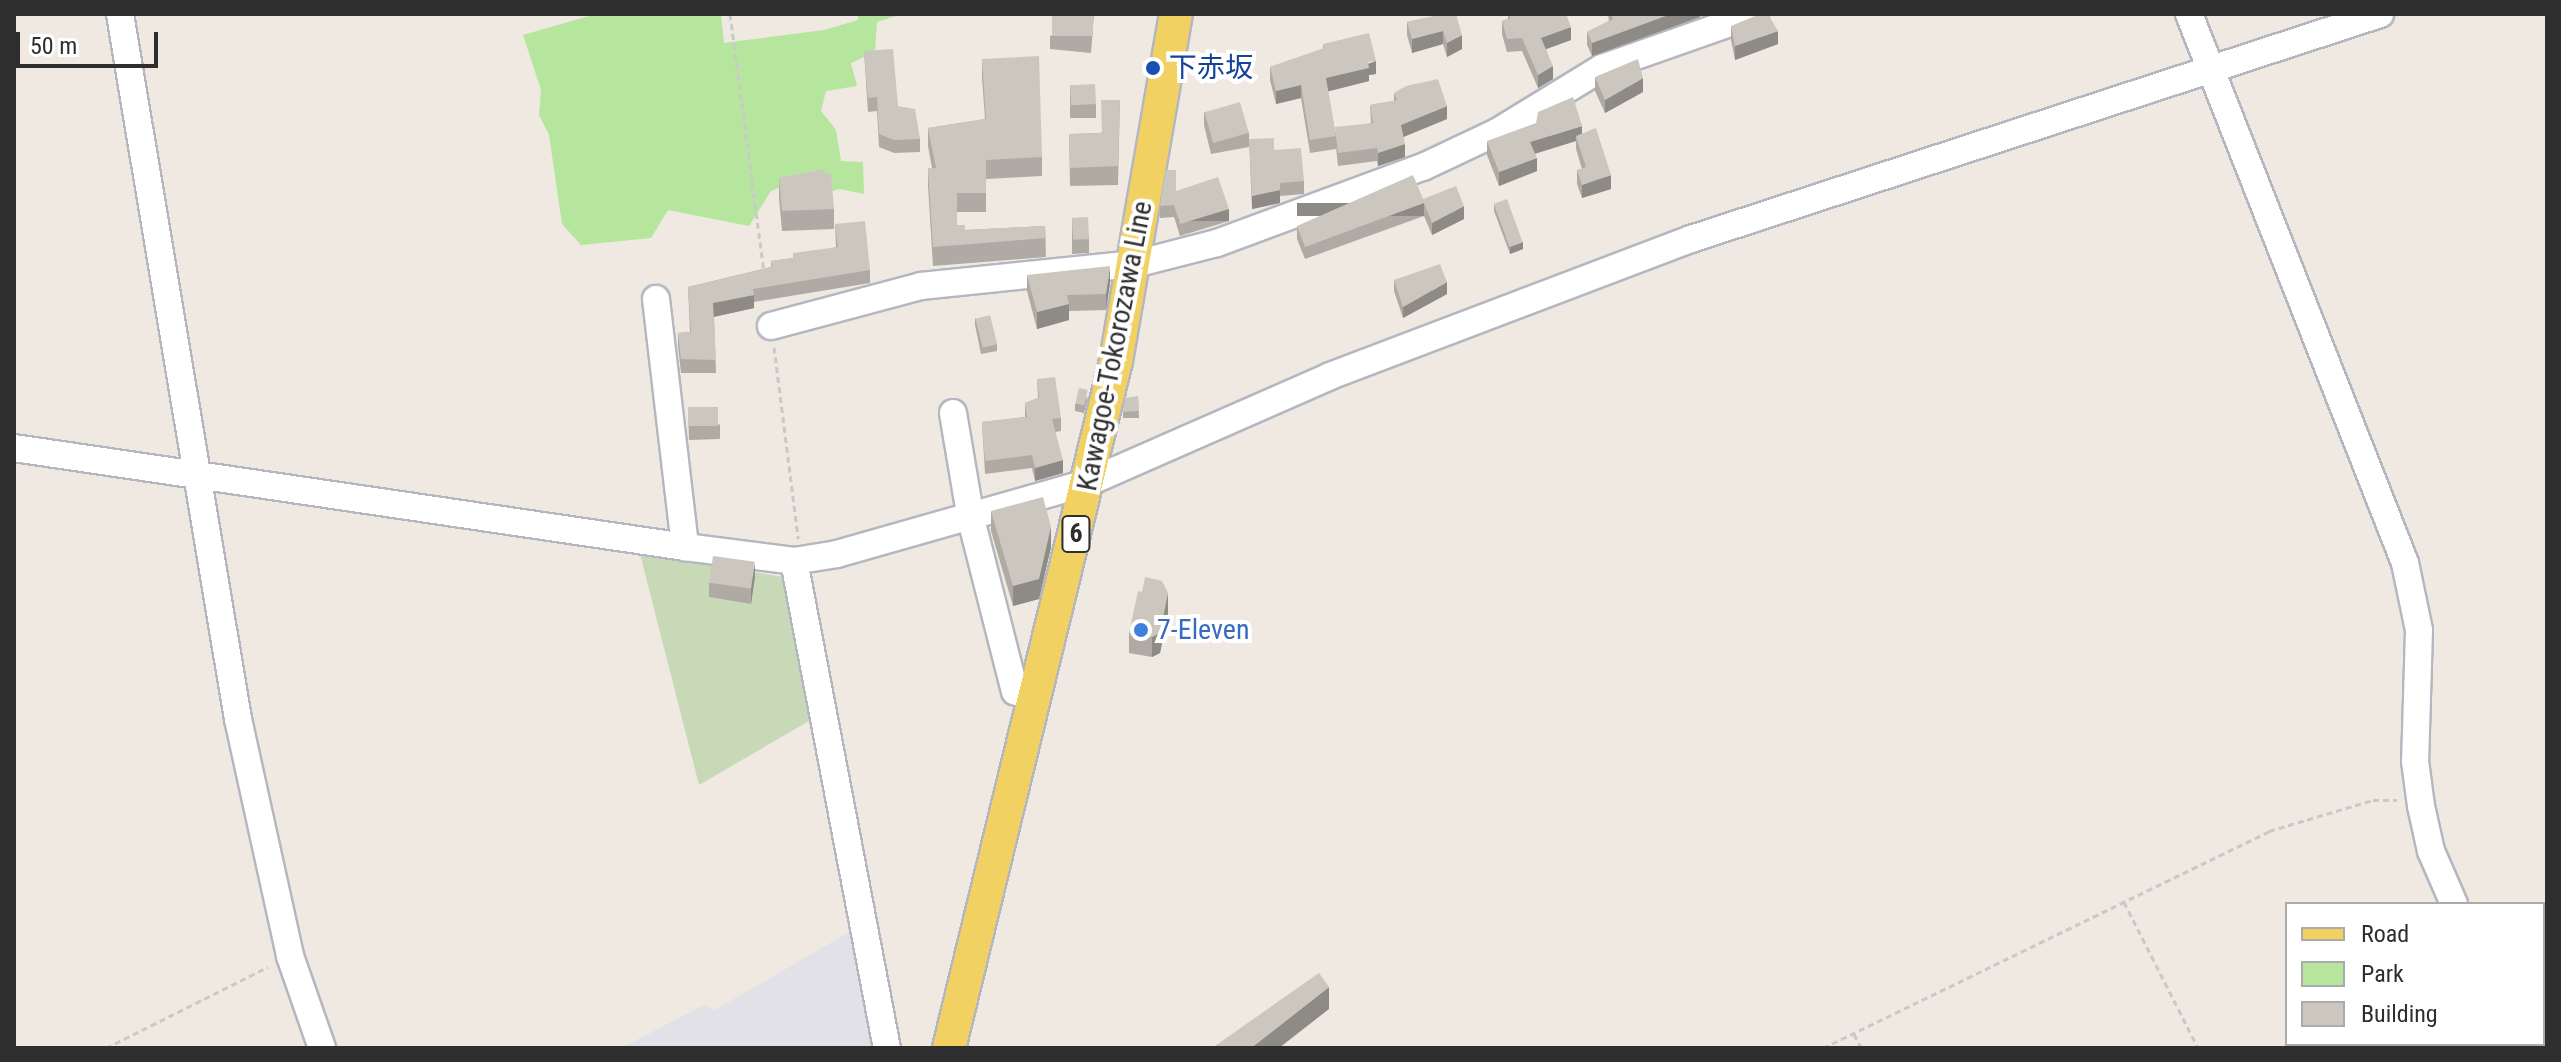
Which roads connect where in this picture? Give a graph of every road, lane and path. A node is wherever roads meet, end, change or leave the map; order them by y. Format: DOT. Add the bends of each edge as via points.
graph roads {
  1 [pos="120,14"];
  2 [pos="730,14"];
  3 [pos="1176,14"];
  4 [pos="1755,14"];
  5 [pos="2189,14"];
  6 [pos="2380,14"];
  7 [pos="2212,69"];
  8 [pos="1135,264"];
  9 [pos="765,279"];
  10 [pos="656,299"];
  11 [pos="771,326"];
  12 [pos="953,413"];
  13 [pos="14,448"];
  14 [pos="193,475"];
  15 [pos="1089,482"];
  16 [pos="971,519"];
  17 [pos="685,547"];
  18 [pos="797,561"];
  19 [pos="1035,698"];
  20 [pos="2401,812"];
  21 [pos="2124,902"];
  22 [pos="2453,902"];
  23 [pos="290,956"];
  24 [pos="1854,1034"];
  25 [pos="106,1048"];
  26 [pos="322,1048"];
  27 [pos="887,1048"];
  28 [pos="949,1048"];
  29 [pos="1823,1048"];
  30 [pos="1861,1048"];
  31 [pos="2198,1048"];
  1 -- 14 [label="street"];
  2 -- 9 [label="path"];
  3 -- 8 [label="main road, Kawagoe-Tokorozawa Line / 6"];
  4 -- 8 [label="street" via="1602,68 1497,132 1409,173 1271,225"];
  5 -- 7 [label="street"];
  6 -- 7 [label="street"];
  7 -- 15 [label="street" via="1691,239 1330,376"];
  7 -- 22 [label="street" via="2405,563 2419,630 2415,761 2421,806 2431,851"];
  8 -- 11 [label="street" via="921,286"];
  8 -- 15 [label="main road, Kawagoe-Tokorozawa Line / 6"];
  10 -- 17 [label="street"];
  11 -- 18 [label="path"];
  12 -- 16 [label="street"];
  13 -- 14 [label="street"];
  14 -- 17 [label="street"];
  14 -- 23 [label="street" via="238,719"];
  15 -- 16 [label="street"];
  15 -- 19 [label="main road, Kawagoe-Tokorozawa Line / 6"];
  16 -- 18 [label="street"];
  16 -- 19 [label="street" via="1015,691"];
  17 -- 18 [label="street"];
  18 -- 27 [label="street"];
  19 -- 28 [label="main road, Kawagoe-Tokorozawa Line / 6"];
  20 -- 21 [label="path" via="2398,800 2373,800 2269,831"];
  21 -- 24 [label="path"];
  21 -- 31 [label="path"];
  23 -- 25 [label="path"];
  23 -- 26 [label="street"];
  24 -- 29 [label="path"];
  24 -- 30 [label="path"];
}
